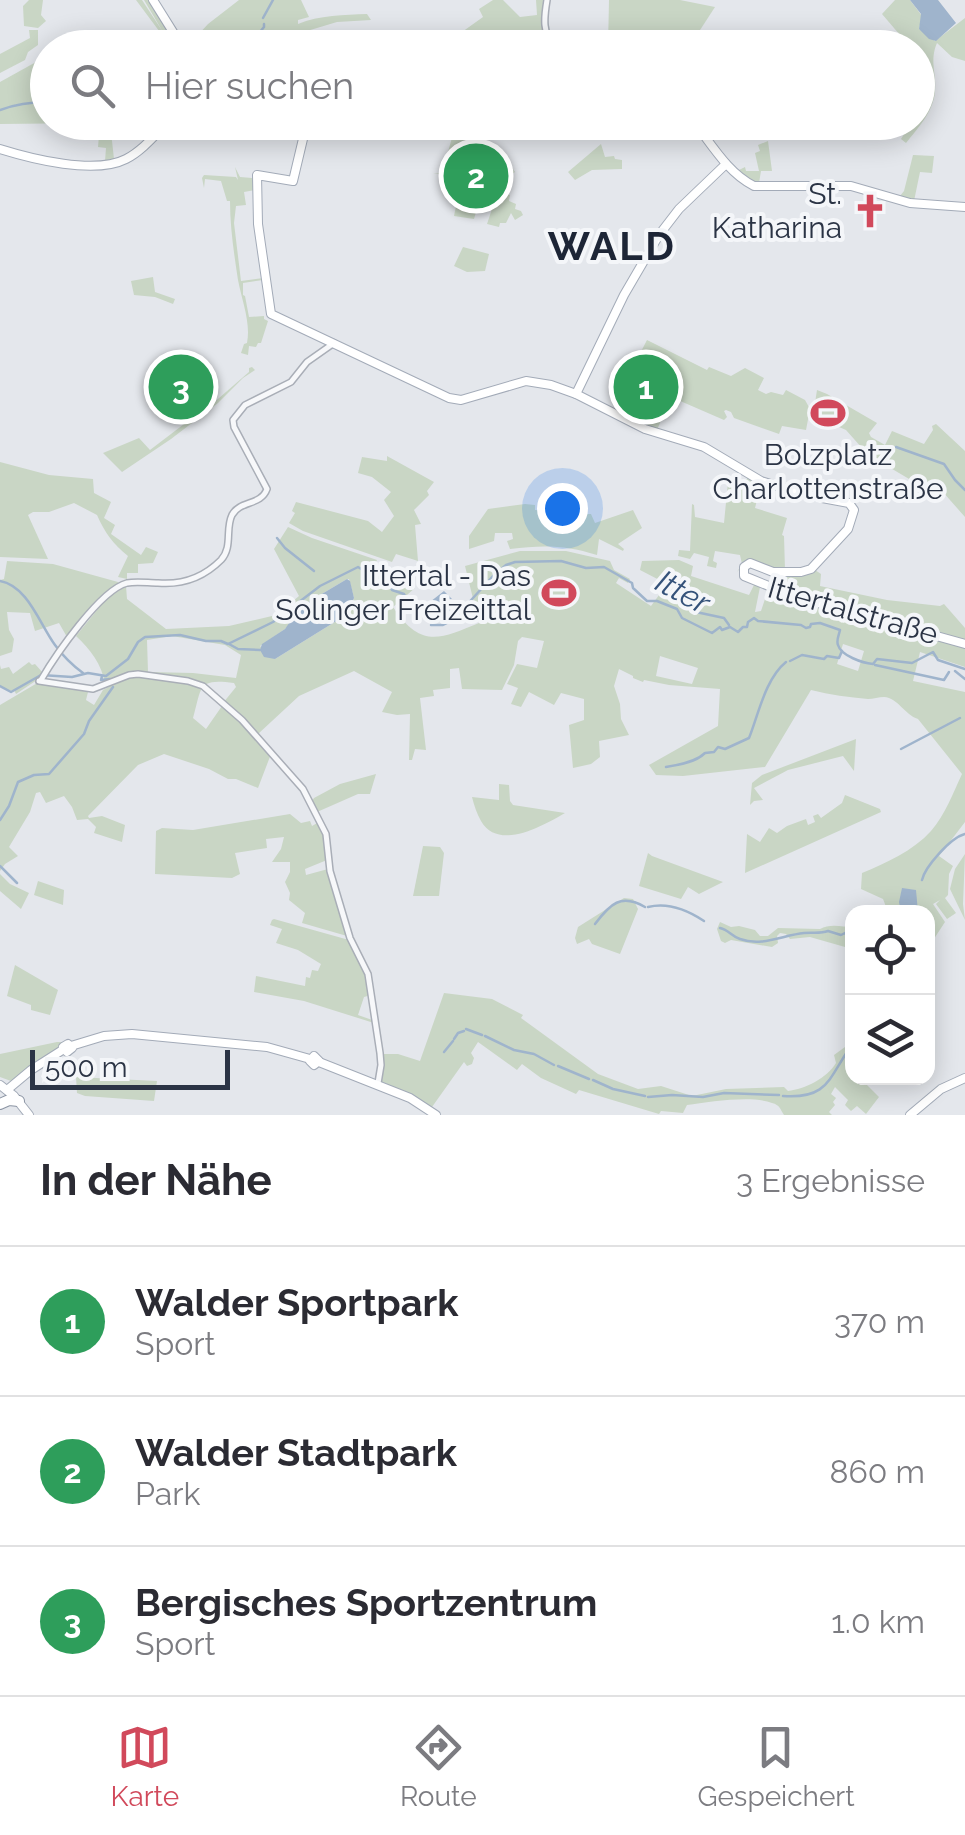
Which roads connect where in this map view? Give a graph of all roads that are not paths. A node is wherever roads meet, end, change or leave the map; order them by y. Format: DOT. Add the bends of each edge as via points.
graph roads {
  1 [pos="153,0"];
  2 [pos="546,0"];
  3 [pos="172,30"];
  4 [pos="545,30"];
  5 [pos="147,140"];
  6 [pos="302,140"];
  7 [pos="708,140"];
  8 [pos="0,149"];
  9 [pos="726,164"];
  10 [pos="965,207"];
  11 [pos="334,343"];
  12 [pos="576,394"];
  13 [pos="965,644"];
  14 [pos="965,1078"];
  15 [pos="374,1083"];
  16 [pos="12,1096"];
  17 [pos="436,1115"];
  18 [pos="910,1115"];
  1 -- 3 [label="main road"];
  2 -- 4 [label="street"];
  5 -- 8 [label="main road" via="124,160 106,165"];
  6 -- 11 [label="main road" via="292,182 257,175 271,314"];
  7 -- 9 [label="main road"];
  9 -- 10 [label="main road" via="757,187 856,186 910,203"];
  9 -- 12 [label="main road" via="670,219"];
  11 -- 12 [label="main road" via="452,399 526,380"];
  11 -- 15 [label="street" via="290,382 245,405 233,423 267,488 233,514 223,558 187,582 114,589 42,678 93,689 130,674 202,685 304,789 326,834 330,871 371,986 380,1052"];
  12 -- 13 [label="main road, Ittertalstraße" via="650,431 704,448 762,481 852,505 850,526 811,569 774,572 750,563 744,574 753,581"];
  14 -- 18 [label="main road"];
  15 -- 16 [label="main road" via="267,1048 132,1034 67,1048"];
  15 -- 17 [label="main road"];
}
